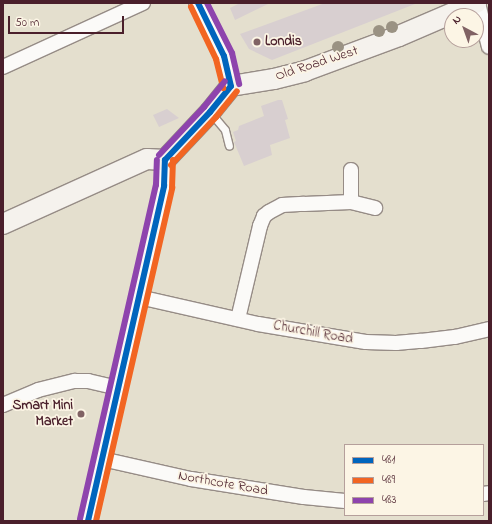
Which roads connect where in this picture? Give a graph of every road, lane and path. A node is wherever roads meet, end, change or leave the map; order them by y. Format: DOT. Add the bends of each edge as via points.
graph roads {
  1 [pos="143,3"];
  2 [pos="198,3"];
  3 [pos="477,3"];
  4 [pos="489,47"];
  5 [pos="3,67"];
  6 [pos="231,86"];
  7 [pos="210,112"];
  8 [pos="230,146"];
  9 [pos="165,160"];
  10 [pos="350,170"];
  11 [pos="351,202"];
  12 [pos="375,208"];
  13 [pos="3,224"];
  14 [pos="140,296"];
  15 [pos="238,320"];
  16 [pos="489,329"];
  17 [pos="119,388"];
  18 [pos="3,406"];
  19 [pos="102,459"];
  20 [pos="344,501"];
  21 [pos="88,521"];
  1 -- 5 [label="street"];
  2 -- 6 [label="street" via="224,56"];
  3 -- 4 [label="street"];
  3 -- 6 [label="main road, Old Road West" via="305,71"];
  6 -- 7 [label="main road"];
  7 -- 8 [label="lane" via="225,130"];
  7 -- 9 [label="main road"];
  9 -- 13 [label="main road" via="147,159"];
  9 -- 14 [label="street" via="164,186"];
  10 -- 11 [label="street"];
  11 -- 12 [label="street"];
  11 -- 15 [label="street" via="282,205 264,216"];
  14 -- 15 [label="street, Churchill Road"];
  14 -- 17 [label="street"];
  15 -- 16 [label="street, Churchill Road" via="346,339 389,343 434,340"];
  17 -- 18 [label="street" via="88,381 75,381 38,390"];
  17 -- 19 [label="street"];
  19 -- 20 [label="street, Northcote Road" via="199,481"];
  19 -- 21 [label="street"];
}
